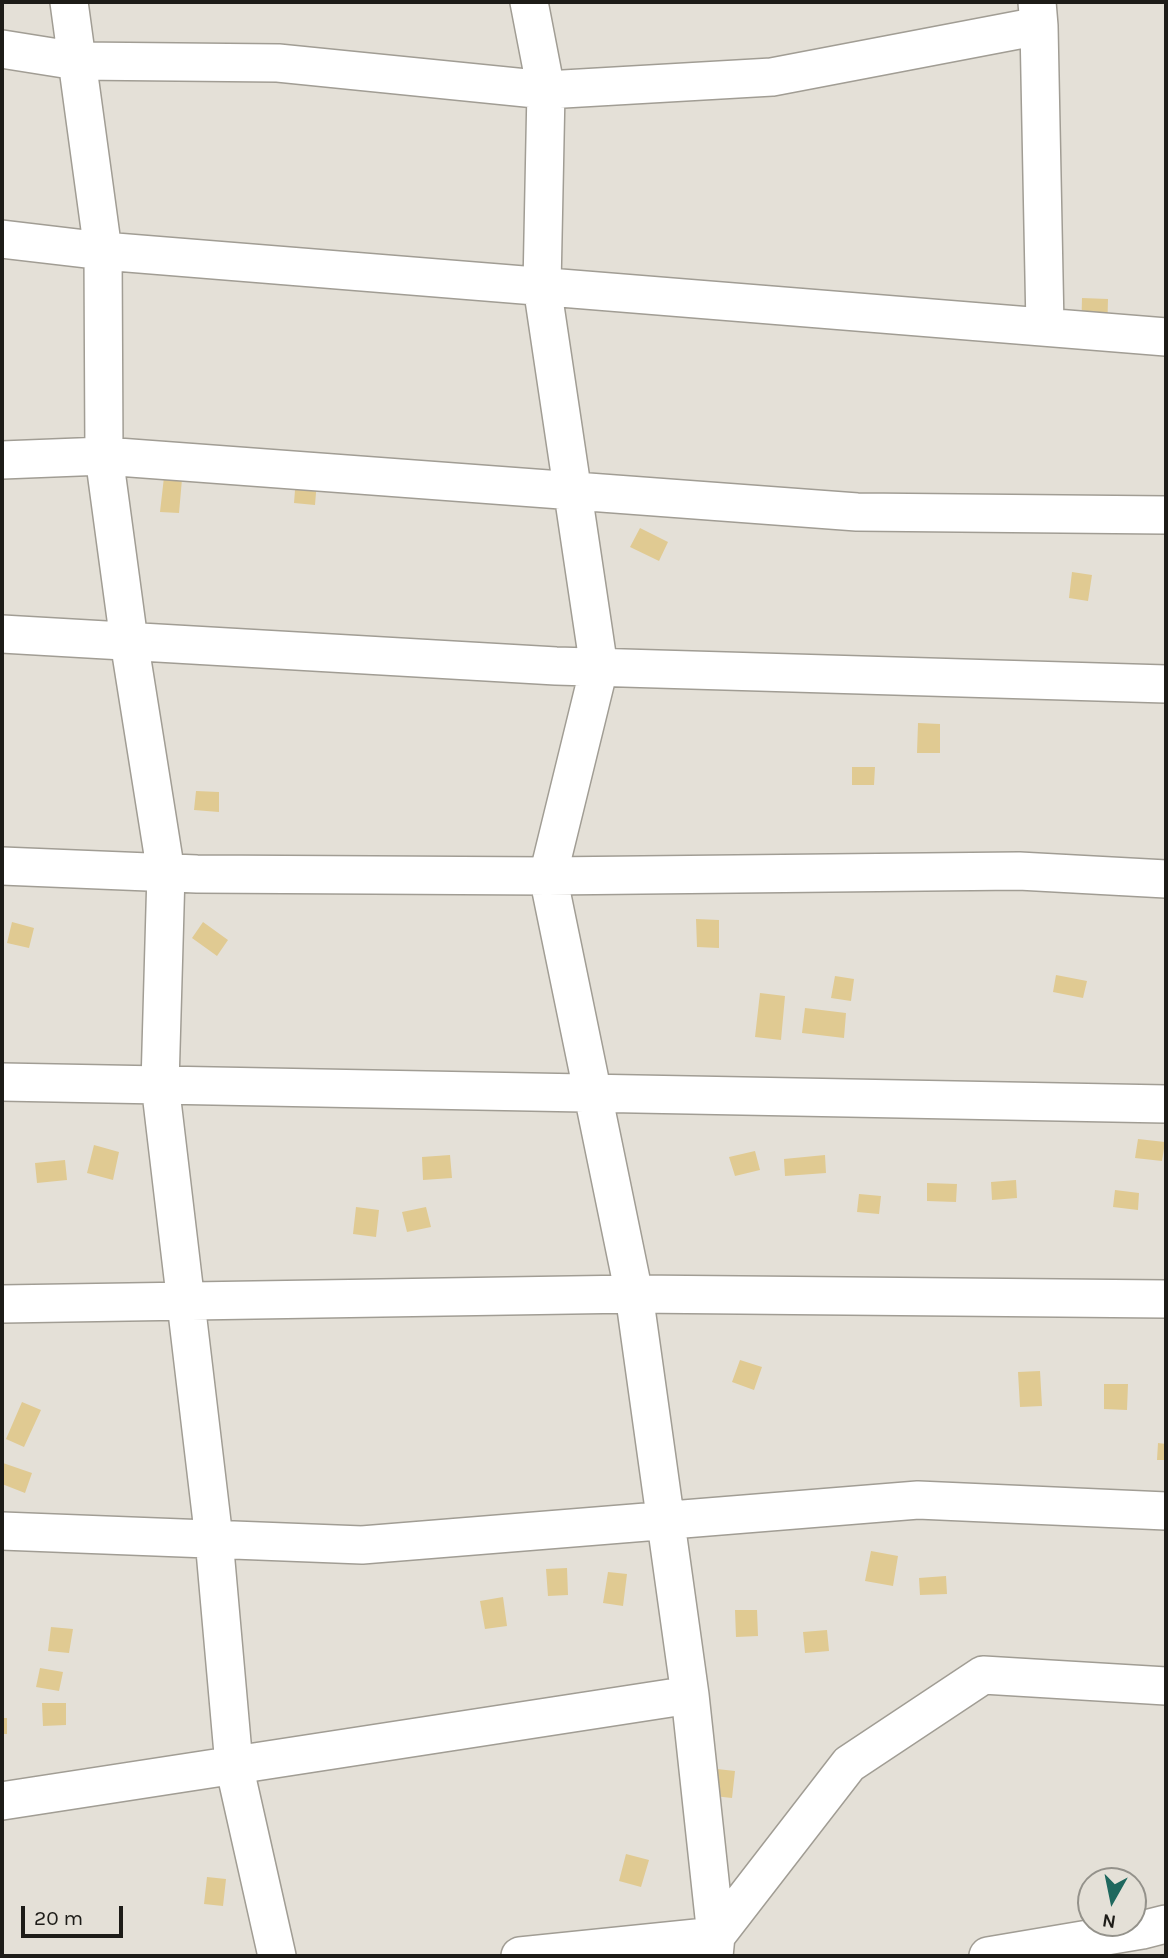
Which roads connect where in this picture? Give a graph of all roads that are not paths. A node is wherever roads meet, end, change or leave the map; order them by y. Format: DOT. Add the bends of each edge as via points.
graph roads {
  1 [pos="69,2"];
  2 [pos="529,2"];
  3 [pos="1038,14"];
  4 [pos="2,49"];
  5 [pos="77,61"];
  6 [pos="546,90"];
  7 [pos="2,239"];
  8 [pos="103,251"];
  9 [pos="542,286"];
  10 [pos="1045,327"];
  11 [pos="1166,337"];
  12 [pos="104,456"];
  13 [pos="2,460"];
  14 [pos="572,491"];
  15 [pos="1166,515"];
  16 [pos="2,634"];
  17 [pos="129,641"];
  18 [pos="599,668"];
  19 [pos="1166,684"];
  20 [pos="2,866"];
  21 [pos="166,873"];
  22 [pos="548,876"];
  23 [pos="1166,879"];
  24 [pos="2,1082"];
  25 [pos="160,1084"];
  26 [pos="592,1093"];
  27 [pos="1166,1104"];
  28 [pos="634,1294"];
  29 [pos="1166,1298"];
  30 [pos="185,1301"];
  31 [pos="2,1304"];
  32 [pos="1166,1511"];
  33 [pos="666,1520"];
  34 [pos="2,1531"];
  35 [pos="214,1539"];
  36 [pos="1166,1686"];
  37 [pos="690,1695"];
  38 [pos="233,1765"];
  39 [pos="2,1801"];
  40 [pos="1166,1924"];
  41 [pos="715,1946"];
  42 [pos="277,1956"];
  43 [pos="520,1956"];
  44 [pos="988,1956"];
  1 -- 5 [label="street"];
  2 -- 6 [label="street"];
  3 -- 6 [label="street" via="772,77"];
  3 -- 10 [label="street"];
  4 -- 5 [label="street"];
  5 -- 6 [label="street" via="278,63"];
  5 -- 8 [label="street"];
  6 -- 9 [label="street"];
  7 -- 8 [label="street"];
  8 -- 9 [label="street"];
  8 -- 12 [label="street"];
  9 -- 10 [label="street"];
  9 -- 14 [label="street"];
  10 -- 11 [label="street"];
  12 -- 13 [label="street"];
  12 -- 14 [label="street"];
  12 -- 17 [label="street"];
  14 -- 15 [label="street" via="858,512"];
  14 -- 18 [label="street"];
  16 -- 17 [label="street"];
  17 -- 18 [label="street"];
  17 -- 21 [label="street"];
  18 -- 19 [label="street"];
  18 -- 22 [label="street"];
  20 -- 21 [label="street"];
  21 -- 22 [label="street"];
  21 -- 25 [label="street"];
  22 -- 23 [label="street" via="1019,871"];
  22 -- 26 [label="street"];
  24 -- 25 [label="street"];
  25 -- 26 [label="street"];
  25 -- 30 [label="street"];
  26 -- 27 [label="street"];
  26 -- 28 [label="street"];
  28 -- 29 [label="street"];
  28 -- 30 [label="street"];
  28 -- 33 [label="street"];
  30 -- 31 [label="street"];
  30 -- 35 [label="street"];
  32 -- 33 [label="street" via="918,1500"];
  33 -- 35 [label="street" via="362,1545"];
  33 -- 37 [label="street"];
  34 -- 35 [label="street"];
  35 -- 38 [label="street"];
  36 -- 41 [label="street" via="983,1675 849,1764"];
  37 -- 38 [label="street"];
  37 -- 41 [label="street"];
  38 -- 39 [label="street"];
  38 -- 42 [label="street"];
  40 -- 44 [label="street"];
  41 -- 43 [label="street"];
}
